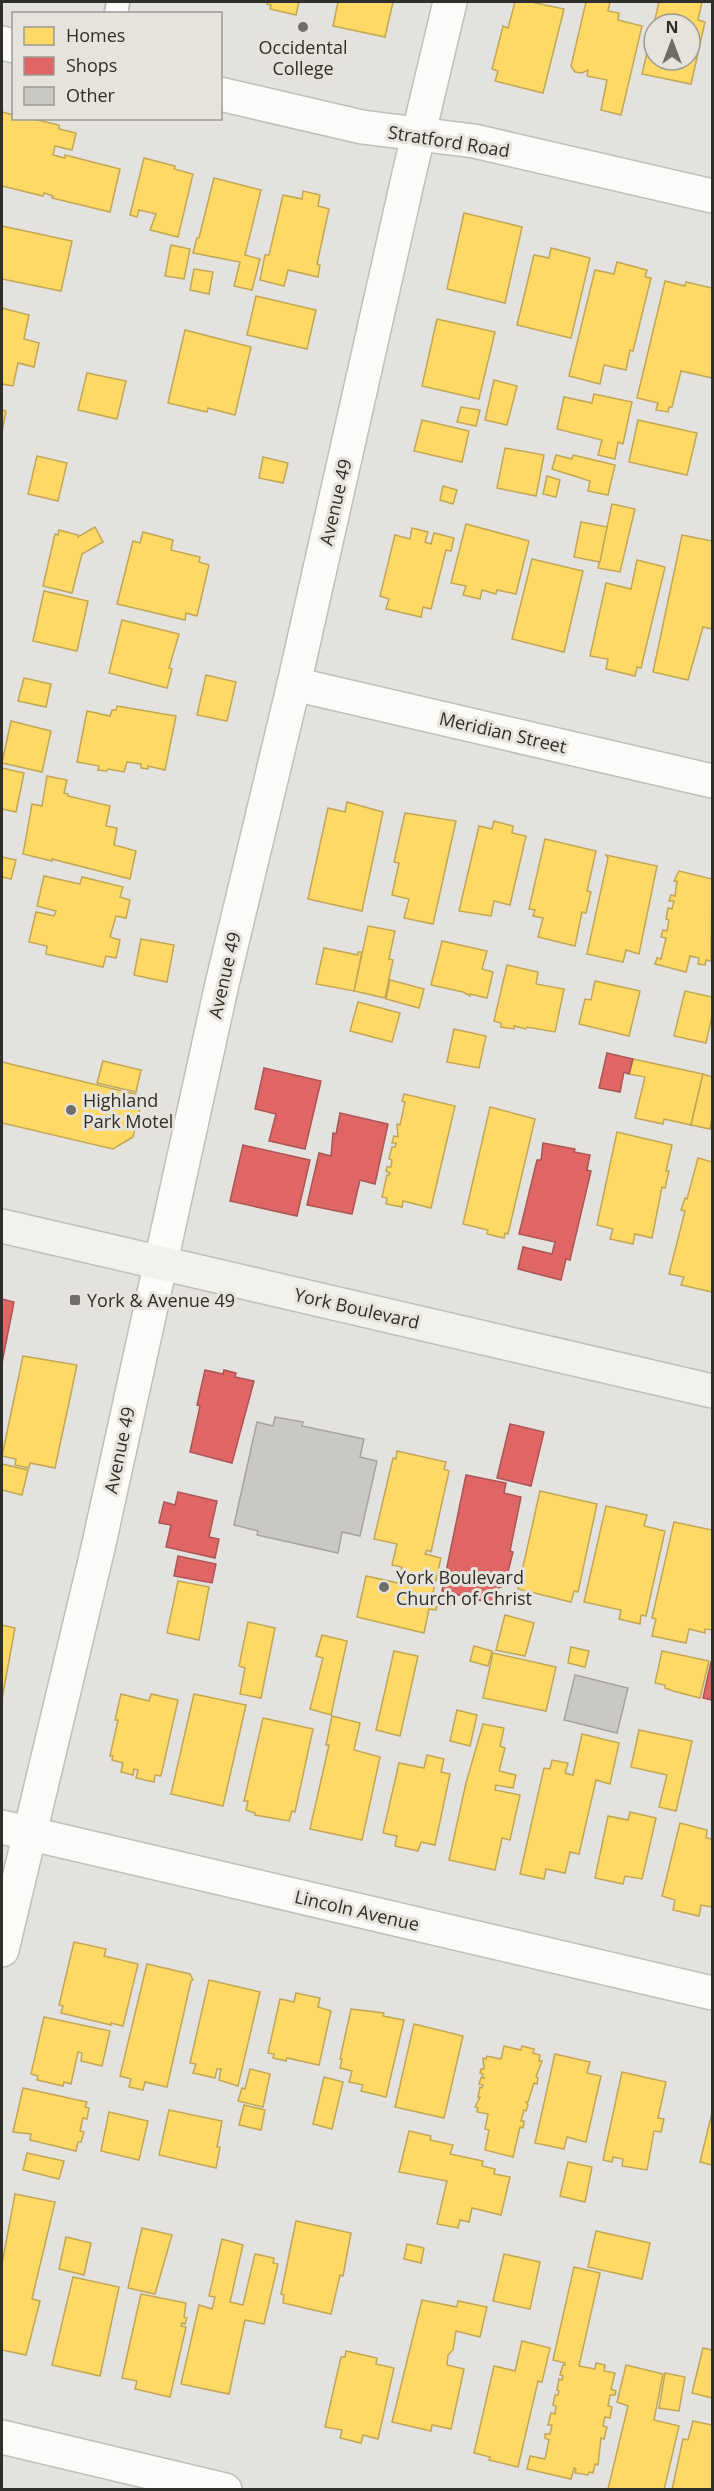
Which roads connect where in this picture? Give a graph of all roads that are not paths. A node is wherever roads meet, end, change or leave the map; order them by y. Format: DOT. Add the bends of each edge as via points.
graph roads {
  1 [pos="450,2"];
  2 [pos="222,94"];
  3 [pos="418,135"];
  4 [pos="712,196"];
  5 [pos="294,684"];
  6 [pos="712,781"];
  7 [pos="2,1226"];
  8 [pos="160,1263"];
  9 [pos="712,1391"];
  10 [pos="15,1830"];
  11 [pos="2,1950"];
  12 [pos="712,1993"];
  13 [pos="2,2437"];
  14 [pos="225,2490"];
  1 -- 3 [label="street, Avenue 49"];
  2 -- 3 [label="street, Stratford Road" via="362,127"];
  3 -- 4 [label="street, Stratford Road" via="474,141"];
  3 -- 5 [label="street, Avenue 49"];
  5 -- 6 [label="street, Meridian Street"];
  5 -- 8 [label="street, Avenue 49"];
  7 -- 8 [label="main road, York Boulevard"];
  8 -- 9 [label="main road, York Boulevard"];
  8 -- 10 [label="street, Avenue 49" via="98,1548"];
  10 -- 11 [label="street, Avenue 49"];
  10 -- 12 [label="street, Lincoln Avenue"];
  13 -- 14 [label="street"];
}
